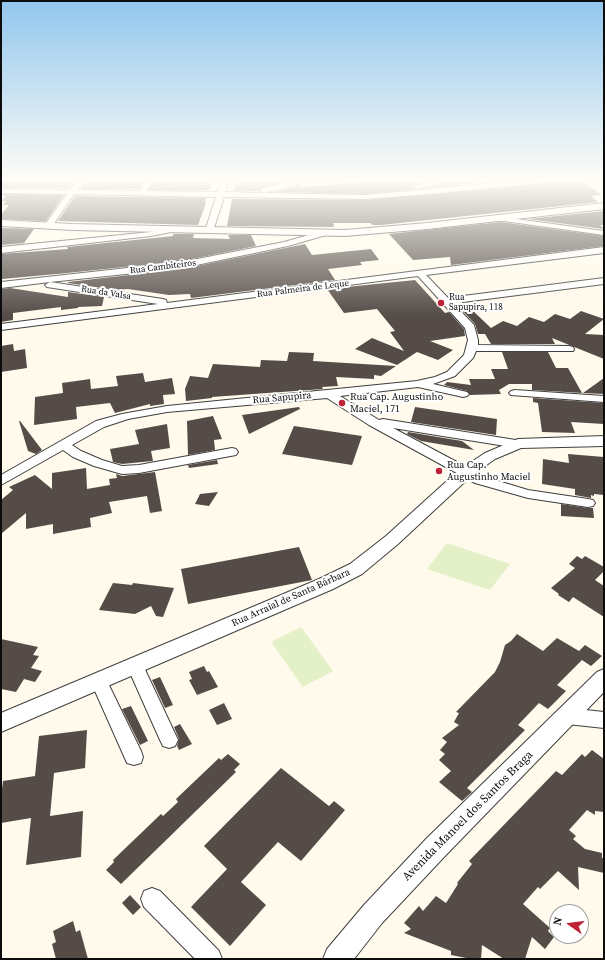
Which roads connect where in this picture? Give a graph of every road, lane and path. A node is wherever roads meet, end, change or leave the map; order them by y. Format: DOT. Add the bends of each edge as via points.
graph roads {
  1 [pos="45,226"];
  2 [pos="48,226"];
  3 [pos="211,226"];
  4 [pos="428,226"];
  5 [pos="553,226"];
  6 [pos="168,230"];
  7 [pos="209,231"];
  8 [pos="323,233"];
  9 [pos="604,233"];
  10 [pos="1,250"];
  11 [pos="603,251"];
  12 [pos="421,275"];
  13 [pos="604,281"];
  14 [pos="33,282"];
  15 [pos="1,285"];
  16 [pos="463,299"];
  17 [pos="179,304"];
  18 [pos="1,327"];
  19 [pos="472,348"];
  20 [pos="569,350"];
  21 [pos="416,384"];
  22 [pos="515,393"];
  23 [pos="329,394"];
  24 [pos="463,394"];
  25 [pos="604,399"];
  26 [pos="373,422"];
  27 [pos="604,441"];
  28 [pos="518,444"];
  29 [pos="63,445"];
  30 [pos="232,452"];
  31 [pos="465,473"];
  32 [pos="1,481"];
  33 [pos="588,503"];
  34 [pos="135,666"];
  35 [pos="604,678"];
  36 [pos="98,682"];
  37 [pos="567,716"];
  38 [pos="604,720"];
  39 [pos="1,723"];
  40 [pos="169,740"];
  41 [pos="134,757"];
  42 [pos="152,899"];
  43 [pos="211,959"];
  44 [pos="337,959"];
  1 -- 2 [label="street"];
  2 -- 6 [label="street"];
  3 -- 7 [label="street"];
  4 -- 8 [label="street" via="373,232"];
  5 -- 9 [label="street"];
  6 -- 7 [label="street"];
  6 -- 10 [label="street"];
  7 -- 8 [label="street"];
  8 -- 14 [label="street, Rua Cambiteiros" via="285,244 182,265"];
  11 -- 12 [label="street, Rua Palmeira de Leque"];
  12 -- 17 [label="street, Rua Palmeira de Leque"];
  12 -- 19 [label="street" via="470,327"];
  13 -- 16 [label="street"];
  14 -- 15 [label="street, Rua Cambiteiros"];
  14 -- 17 [label="street, Rua da Valsa"];
  17 -- 18 [label="street, Rua Palmeira de Leque"];
  19 -- 20 [label="street"];
  19 -- 21 [label="street, Rua Sapupira" via="465,361 451,374 438,380"];
  21 -- 23 [label="street, Rua Sapupira"];
  21 -- 24 [label="street"];
  22 -- 25 [label="street"];
  23 -- 26 [label="street"];
  23 -- 29 [label="street, Rua Sapupira" via="167,409 126,416 100,424"];
  26 -- 28 [label="street"];
  26 -- 31 [label="street"];
  27 -- 28 [label="street, Rua Arraial de Santa Bárbara"];
  28 -- 31 [label="street, Rua Arraial de Santa Bárbara" via="490,456"];
  29 -- 30 [label="street" via="98,463 122,470"];
  29 -- 32 [label="street, Rua Sapupira"];
  31 -- 33 [label="street" via="500,487 528,494"];
  31 -- 34 [label="street, Rua Arraial de Santa Bárbara" via="392,540 356,568 326,584"];
  34 -- 36 [label="street, Rua Arraial de Santa Bárbara"];
  34 -- 40 [label="street"];
  35 -- 37 [label="street, Avenida Manoel dos Santos Braga"];
  36 -- 39 [label="street, Rua Arraial de Santa Bárbara"];
  36 -- 41 [label="street"];
  37 -- 38 [label="street"];
  37 -- 44 [label="street, Avenida Manoel dos Santos Braga" via="436,847 373,914"];
  42 -- 43 [label="street"];
}
